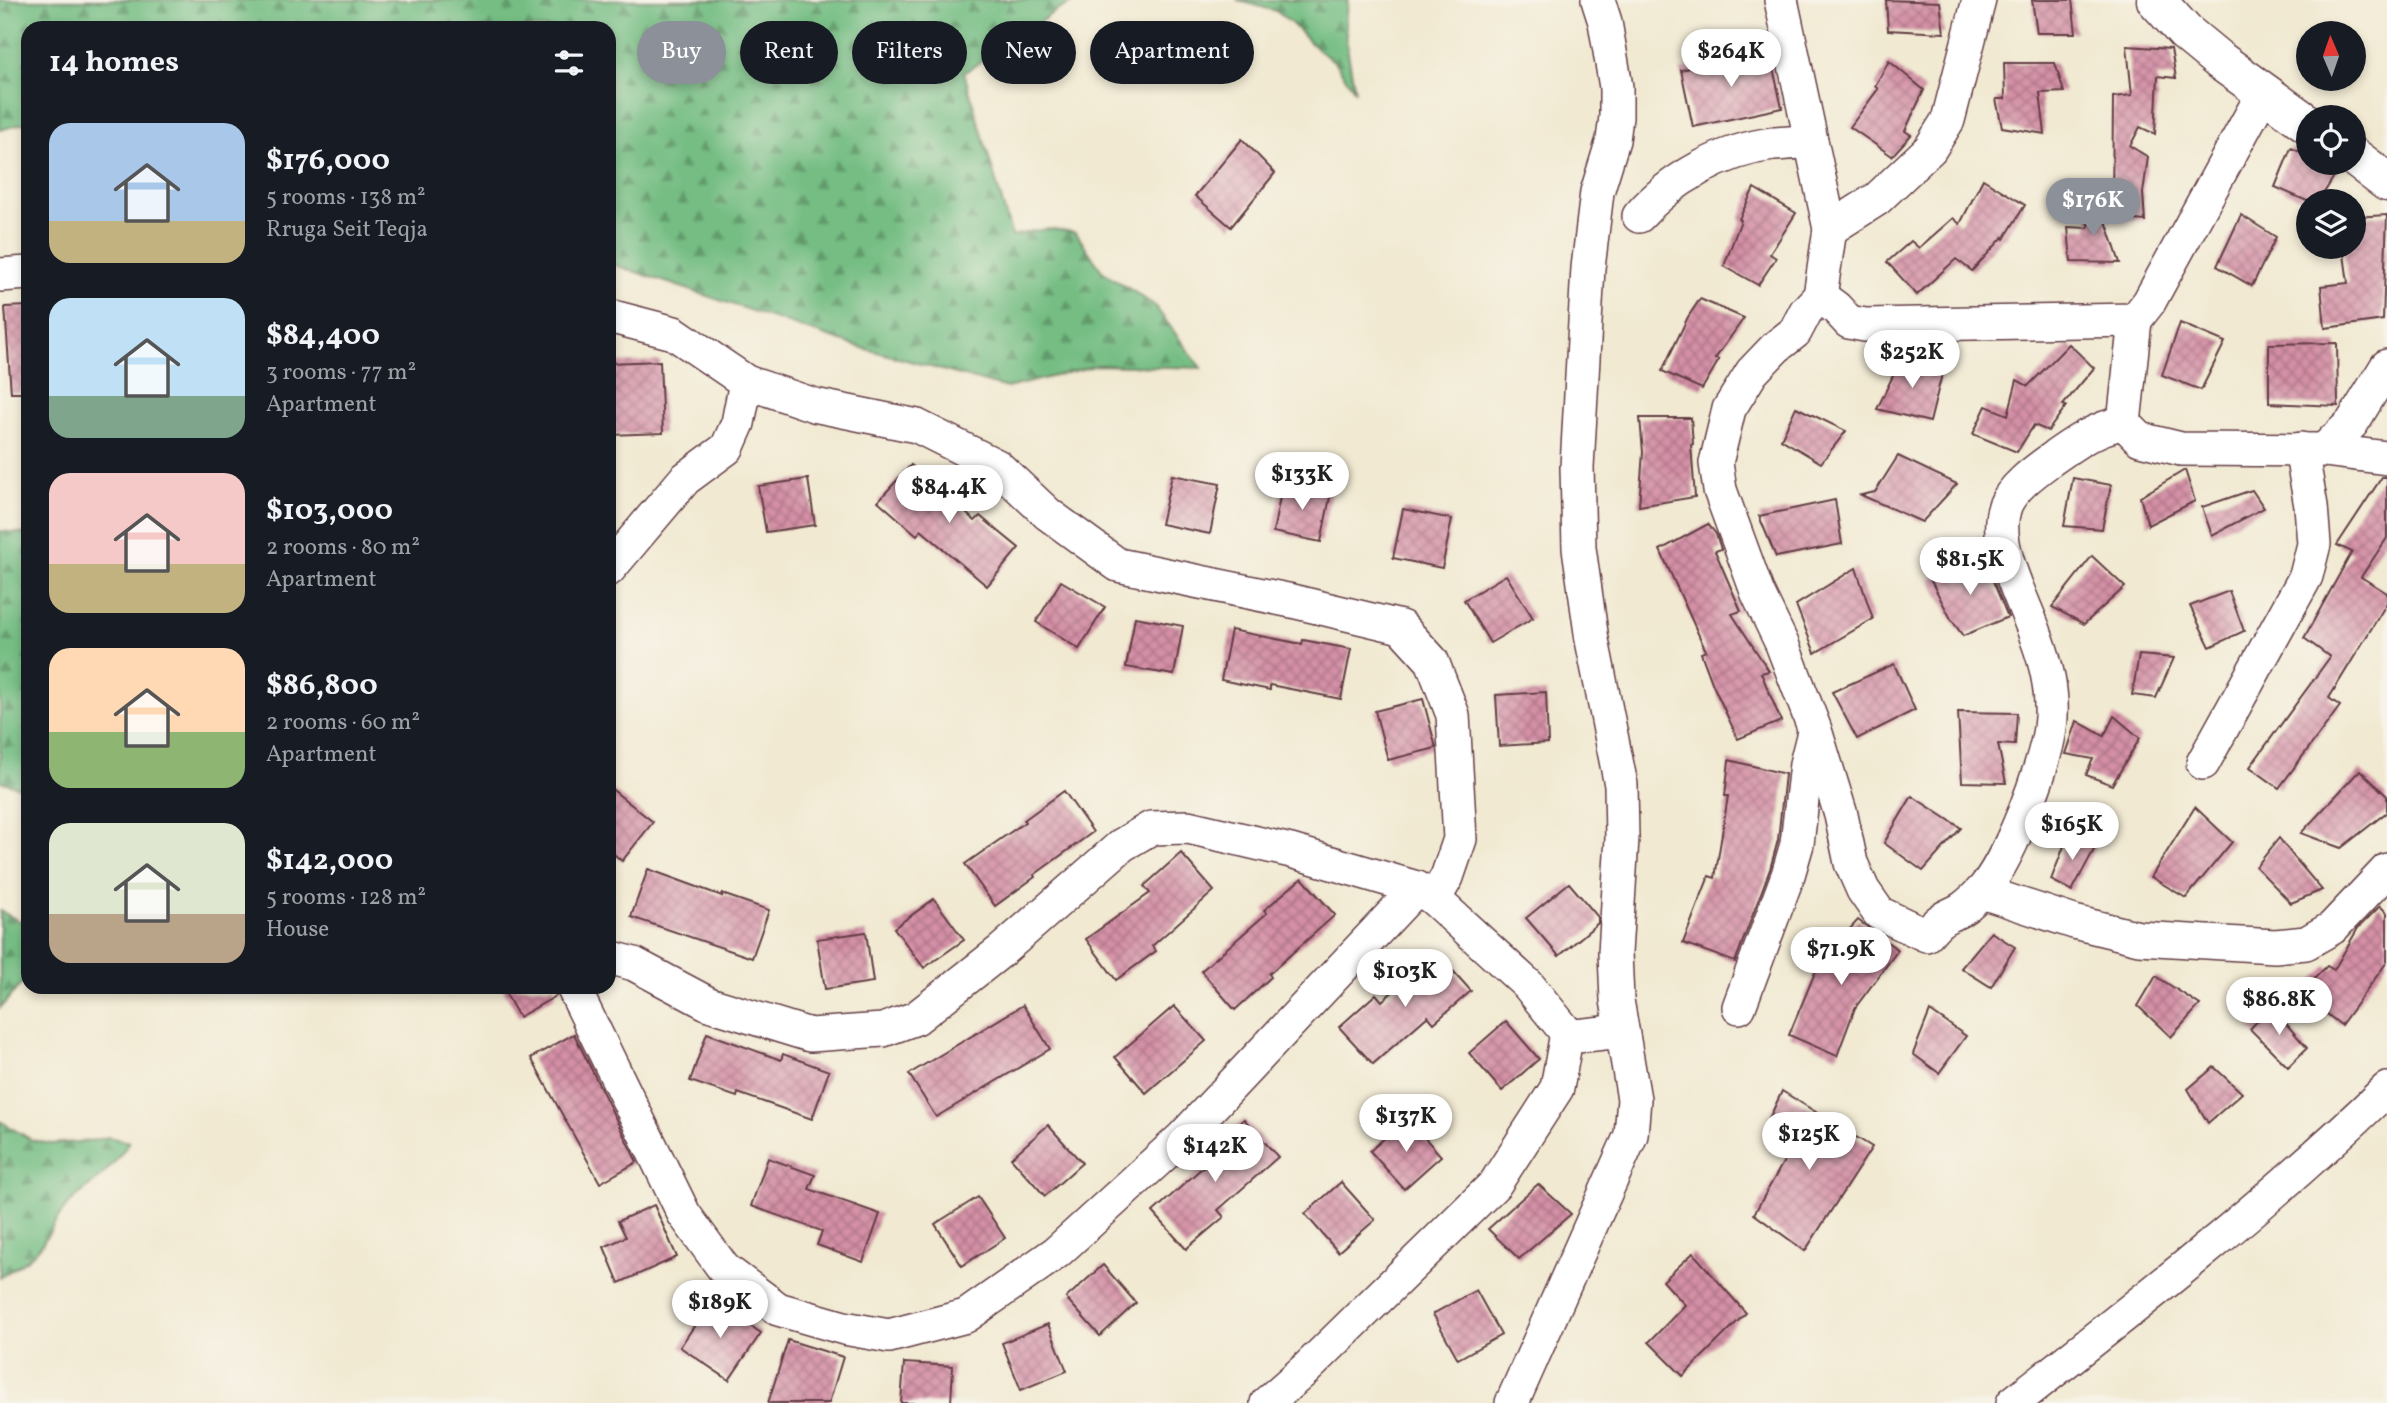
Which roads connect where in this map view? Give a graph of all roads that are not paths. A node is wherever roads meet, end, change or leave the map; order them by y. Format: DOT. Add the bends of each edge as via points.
graph roads {
  1 [pos="1598,0"];
  2 [pos="1781,0"];
  3 [pos="1979,0"];
  4 [pos="2156,0"];
  5 [pos="2264,92"];
  6 [pos="2296,115"];
  7 [pos="1811,141"];
  8 [pos="2366,166"];
  9 [pos="2387,181"];
  10 [pos="1639,216"];
  11 [pos="1830,229"];
  12 [pos="21,274"];
  13 [pos="0,275"];
  14 [pos="1820,296"];
  15 [pos="616,318"];
  16 [pos="2134,320"];
  17 [pos="2387,366"];
  18 [pos="746,382"];
  19 [pos="2124,423"];
  20 [pos="2313,449"];
  21 [pos="2387,458"];
  22 [pos="616,561"];
  23 [pos="1815,730"];
  24 [pos="2203,763"];
  25 [pos="2387,870"];
  26 [pos="1982,892"];
  27 [pos="1426,894"];
  28 [pos="616,959"];
  29 [pos="576,994"];
  30 [pos="1739,1007"];
  31 [pos="1622,1031"];
  32 [pos="1567,1033"];
  33 [pos="2387,1089"];
  34 [pos="1267,1403"];
  35 [pos="1512,1403"];
  36 [pos="2013,1403"];
  1 -- 31 [label="street" via="1616,87 1616,117 1597,192 1588,268 1577,467 1579,548 1621,785 1615,953"];
  2 -- 7 [label="street"];
  3 -- 11 [label="street" via="1948,120 1930,149 1877,199"];
  4 -- 5 [label="main road" via="2185,32"];
  5 -- 6 [label="main road"];
  5 -- 16 [label="street" via="2149,302"];
  7 -- 10 [label="street" via="1772,144 1727,156 1679,181"];
  7 -- 11 [label="street"];
  8 -- 9 [label="main road"];
  11 -- 14 [label="street"];
  12 -- 13 [label="street"];
  14 -- 16 [label="street" via="1849,322 1865,325"];
  14 -- 23 [label="street" via="1795,332 1752,372 1729,409 1716,463 1737,538"];
  15 -- 18 [label="street" via="674,333"];
  16 -- 19 [label="street"];
  17 -- 20 [label="street" via="2351,423"];
  18 -- 22 [label="street" via="738,423 727,448 685,479"];
  18 -- 27 [label="street" via="814,405 917,426 997,466 1048,514 1118,565 1401,627 1432,661 1453,715 1460,839 1447,877"];
  19 -- 20 [label="street" via="2140,439 2181,449"];
  19 -- 26 [label="street" via="2105,425 2040,467 2005,507 2002,539 2045,666 2050,728 2019,824 1997,873"];
  20 -- 21 [label="street"];
  20 -- 24 [label="street" via="2314,544 2306,576"];
  23 -- 26 [label="street" via="1851,863 1879,913 1926,935"];
  23 -- 30 [label="street" via="1806,764 1797,844"];
  25 -- 26 [label="street" via="2332,928 2306,943 2275,946 2139,938"];
  27 -- 28 [label="street" via="1291,851 1188,827 1151,828 1122,845 916,1018 883,1030 810,1035 709,1003"];
  27 -- 29 [label="street" via="1182,1138 1057,1252 966,1316 889,1336 778,1309 724,1269 684,1214"];
  27 -- 32 [label="street" via="1528,985"];
  31 -- 32 [label="street"];
  31 -- 35 [label="street" via="1634,1099 1631,1135"];
  32 -- 34 [label="street" via="1557,1088 1495,1184"];
  33 -- 36 [label="street" via="2165,1284"];
}
